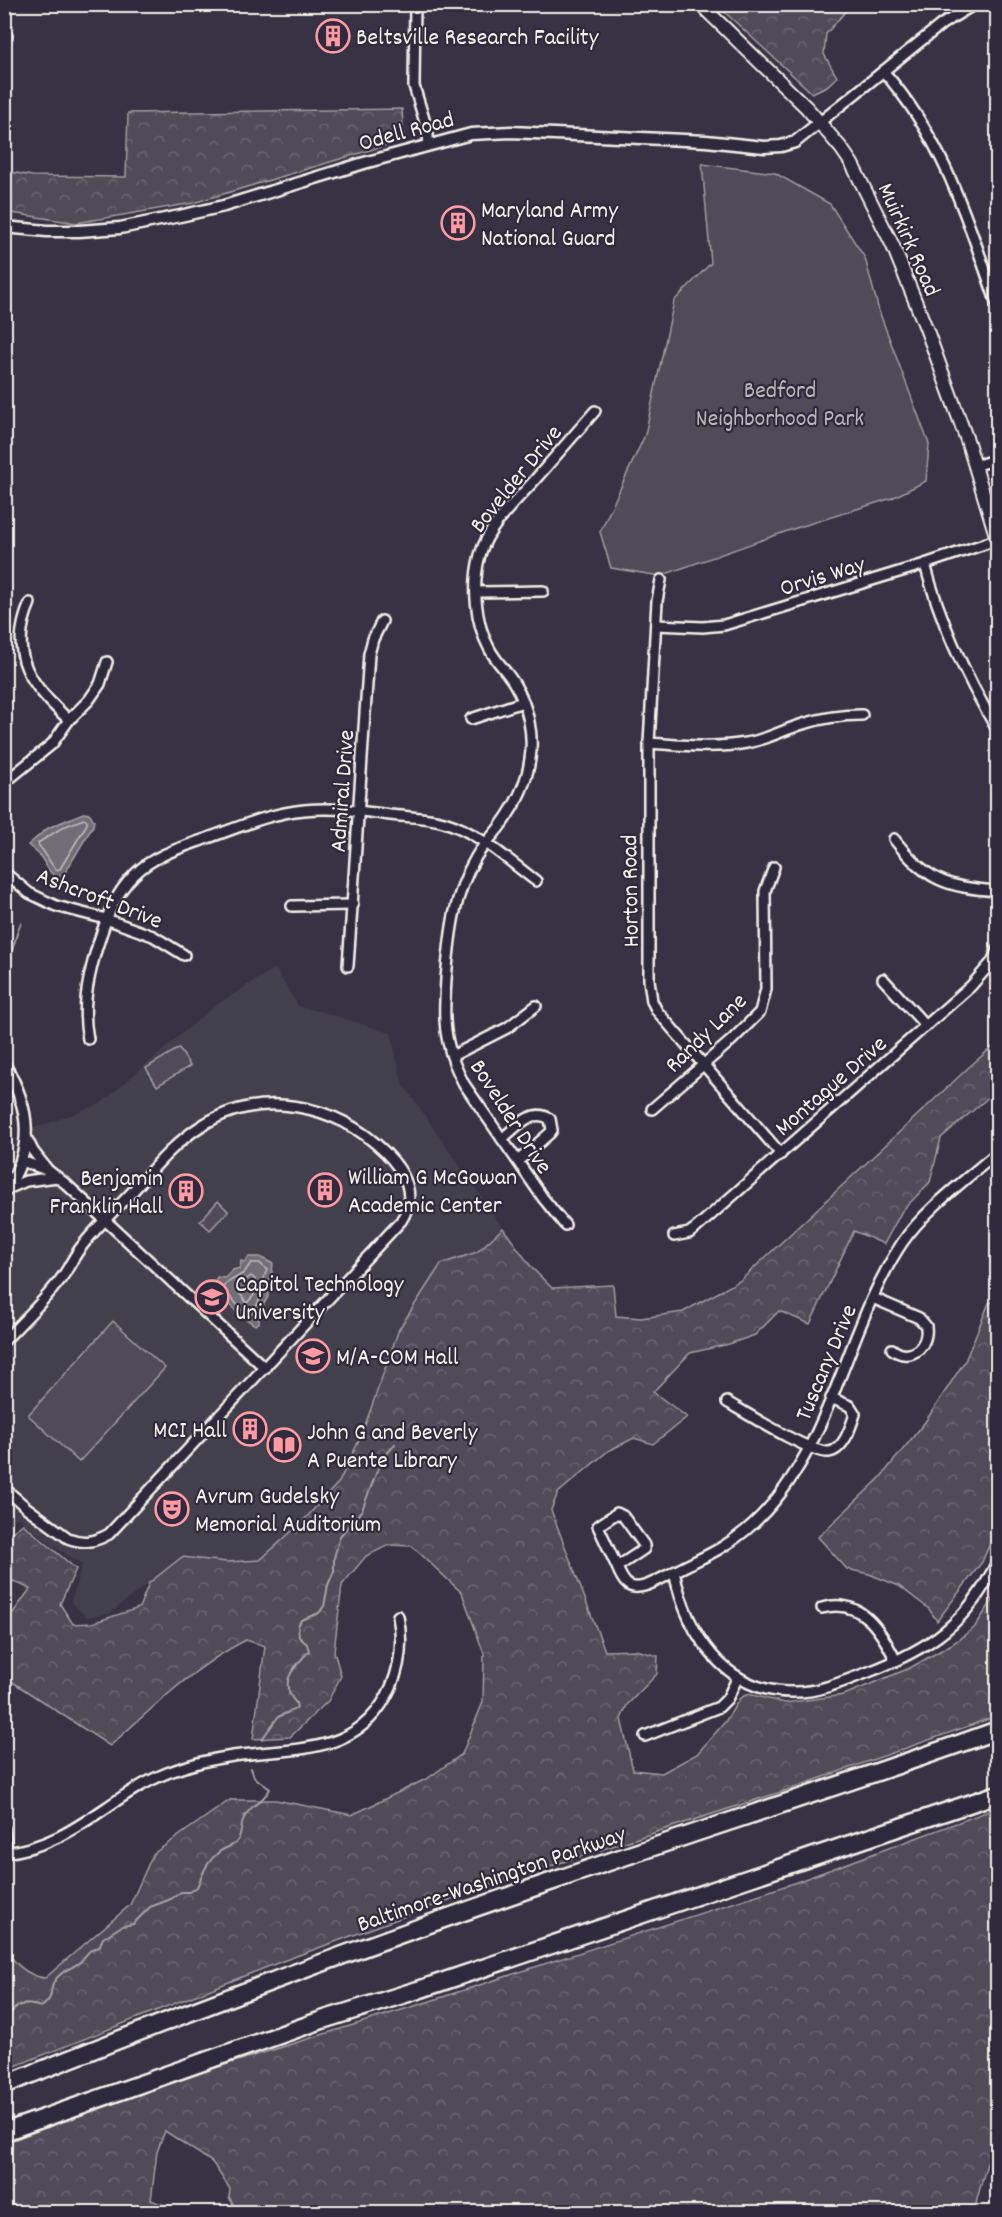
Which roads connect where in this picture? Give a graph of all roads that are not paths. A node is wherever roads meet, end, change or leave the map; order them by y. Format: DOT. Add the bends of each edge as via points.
graph roads {
  1 [pos="415,4"];
  2 [pos="700,4"];
  3 [pos="975,4"];
  4 [pos="883,71"];
  5 [pos="819,122"];
  6 [pos="429,144"];
  7 [pos="4,227"];
  8 [pos="998,307"];
  9 [pos="595,411"];
  10 [pos="998,459"];
  11 [pos="974,466"];
  12 [pos="997,541"];
  13 [pos="926,564"];
  14 [pos="661,580"];
  15 [pos="543,591"];
  16 [pos="476,592"];
  17 [pos="30,603"];
  18 [pos="381,621"];
  19 [pos="656,625"];
  20 [pos="107,662"];
  21 [pos="523,702"];
  22 [pos="862,715"];
  23 [pos="471,719"];
  24 [pos="69,720"];
  25 [pos="998,731"];
  26 [pos="649,743"];
  27 [pos="4,783"];
  28 [pos="358,811"];
  29 [pos="894,839"];
  30 [pos="485,844"];
  31 [pos="774,867"];
  32 [pos="4,872"];
  33 [pos="536,881"];
  34 [pos="998,891"];
  35 [pos="292,906"];
  36 [pos="353,906"];
  37 [pos="106,919"];
  38 [pos="998,948"];
  39 [pos="184,955"];
  40 [pos="348,966"];
  41 [pos="883,979"];
  42 [pos="536,1006"];
  43 [pos="926,1026"];
  44 [pos="88,1039"];
  45 [pos="452,1056"];
  46 [pos="4,1064"];
  47 [pos="703,1066"];
  48 [pos="652,1109"];
  49 [pos="26,1137"];
  50 [pos="502,1139"];
  51 [pos="998,1152"];
  52 [pos="781,1154"];
  53 [pos="22,1161"];
  54 [pos="518,1161"];
  55 [pos="49,1171"];
  56 [pos="58,1177"];
  57 [pos="6,1191"];
  58 [pos="105,1220"];
  59 [pos="565,1225"];
  60 [pos="674,1236"];
  61 [pos="873,1298"];
  62 [pos="4,1341"];
  63 [pos="892,1349"];
  64 [pos="265,1368"];
  65 [pos="831,1398"];
  66 [pos="727,1402"];
  67 [pos="809,1447"];
  68 [pos="4,1488"];
  69 [pos="998,1560"];
  70 [pos="617,1567"];
  71 [pos="674,1572"];
  72 [pos="822,1608"];
  73 [pos="398,1616"];
  74 [pos="896,1660"];
  75 [pos="738,1677"];
  76 [pos="998,1730"];
  77 [pos="645,1736"];
  78 [pos="998,1794"];
  79 [pos="4,1829"];
  80 [pos="6,1853"];
  81 [pos="4,2085"];
  82 [pos="4,2132"];
  1 -- 6 [label="street" via="414,86"];
  2 -- 5 [label="main road, Muirkirk Road"];
  3 -- 4 [label="street" via="942,24"];
  4 -- 5 [label="street"];
  4 -- 8 [label="street" via="906,98 942,157"];
  5 -- 6 [label="street, Odell Road" via="795,142 764,147 511,132 471,134"];
  5 -- 11 [label="main road, Muirkirk Road" via="852,164 893,246"];
  6 -- 7 [label="street, Odell Road" via="224,206 120,228 47,231"];
  9 -- 16 [label="street, Bovelder Drive" via="491,532 480,555"];
  10 -- 11 [label="street"];
  11 -- 12 [label="main road, Muirkirk Road"];
  12 -- 13 [label="street, Orvis Way"];
  13 -- 19 [label="street, Orvis Way" via="724,625"];
  13 -- 25 [label="street" via="954,646"];
  14 -- 19 [label="street, Horton Road"];
  15 -- 16 [label="street"];
  16 -- 21 [label="street, Bovelder Drive" via="485,640"];
  17 -- 24 [label="street" via="21,634 25,666 38,689"];
  18 -- 28 [label="street, Admiral Drive" via="369,654"];
  19 -- 26 [label="street, Horton Road"];
  20 -- 24 [label="street" via="96,691"];
  21 -- 23 [label="street"];
  21 -- 30 [label="street, Bovelder Drive" via="531,738 528,771 512,809"];
  22 -- 26 [label="street" via="825,718 745,743"];
  24 -- 27 [label="street" via="52,744"];
  26 -- 47 [label="street, Horton Road" via="650,991 657,1011"];
  28 -- 30 [label="street" via="443,822"];
  28 -- 36 [label="street, Admiral Drive"];
  28 -- 37 [label="street" via="286,813 171,852 136,873 117,896"];
  29 -- 34 [label="street" via="915,865 934,879"];
  30 -- 33 [label="street"];
  30 -- 45 [label="street, Bovelder Drive" via="462,885 450,926 445,1003"];
  31 -- 47 [label="street, Randy Lane" via="765,891 764,1002 752,1020"];
  32 -- 37 [label="street, Ashcroft Drive" via="28,893 56,906"];
  35 -- 36 [label="street"];
  36 -- 40 [label="street, Admiral Drive"];
  37 -- 39 [label="street, Ashcroft Drive" via="162,941"];
  37 -- 44 [label="street" via="87,990"];
  38 -- 43 [label="street, Montague Drive" via="984,973"];
  41 -- 43 [label="street"];
  42 -- 45 [label="street" via="507,1028"];
  43 -- 52 [label="street, Montague Drive"];
  45 -- 50 [label="street, Bovelder Drive" via="464,1084"];
  46 -- 49 [label="street" via="22,1101"];
  47 -- 48 [label="street, Randy Lane"];
  47 -- 52 [label="street, Horton Road"];
  49 -- 53 [label="street"];
  49 -- 55 [label="street"];
  50 -- 54 [label="street, Bovelder Drive"];
  50 -- 54 [label="street" via="535,1115 550,1119 550,1133"];
  51 -- 61 [label="street, Tuscany Drive" via="913,1228 891,1260"];
  52 -- 60 [label="street, Montague Drive" via="696,1228"];
  53 -- 55 [label="street"];
  53 -- 57 [label="street"];
  54 -- 59 [label="street, Bovelder Drive"];
  55 -- 56 [label="street"];
  56 -- 57 [label="street" via="26,1180"];
  56 -- 58 [label="street"];
  58 -- 62 [label="street" via="57,1284"];
  58 -- 64 [label="street"];
  58 -- 64 [label="street" via="185,1138 202,1125 237,1110 274,1105 302,1107 351,1125 378,1146 402,1173 409,1194 408,1210"];
  61 -- 63 [label="street" via="919,1318 926,1326 921,1347 911,1354 904,1356"];
  61 -- 65 [label="street, Tuscany Drive"];
  64 -- 68 [label="street" via="116,1529 101,1539 84,1542 68,1538"];
  65 -- 67 [label="street, Tuscany Drive"];
  65 -- 67 [label="street" via="854,1409 850,1428 829,1452"];
  66 -- 67 [label="street"];
  67 -- 71 [label="street, Tuscany Drive" via="785,1487 753,1524 712,1555"];
  69 -- 74 [label="street" via="979,1595 955,1623 933,1641"];
  70 -- 70 [label="street" via="598,1526 618,1513 644,1549"];
  70 -- 71 [label="street, Tuscany Drive" via="625,1583 632,1587"];
  71 -- 75 [label="street" via="702,1642 719,1664"];
  72 -- 74 [label="street" via="839,1604 855,1608 880,1632"];
  73 -- 80 [label="street" via="401,1654 394,1680 381,1704 350,1734 324,1746 233,1756 183,1767 133,1790 56,1840"];
  74 -- 75 [label="street" via="836,1684 797,1692 765,1689"];
  75 -- 77 [label="street" via="719,1707"];
  76 -- 81 [label="highway, Baltimore-Washington Parkway" via="395,1935"];
  78 -- 82 [label="highway" via="322,2020"];
  79 -- 80 [label="street"];
}
